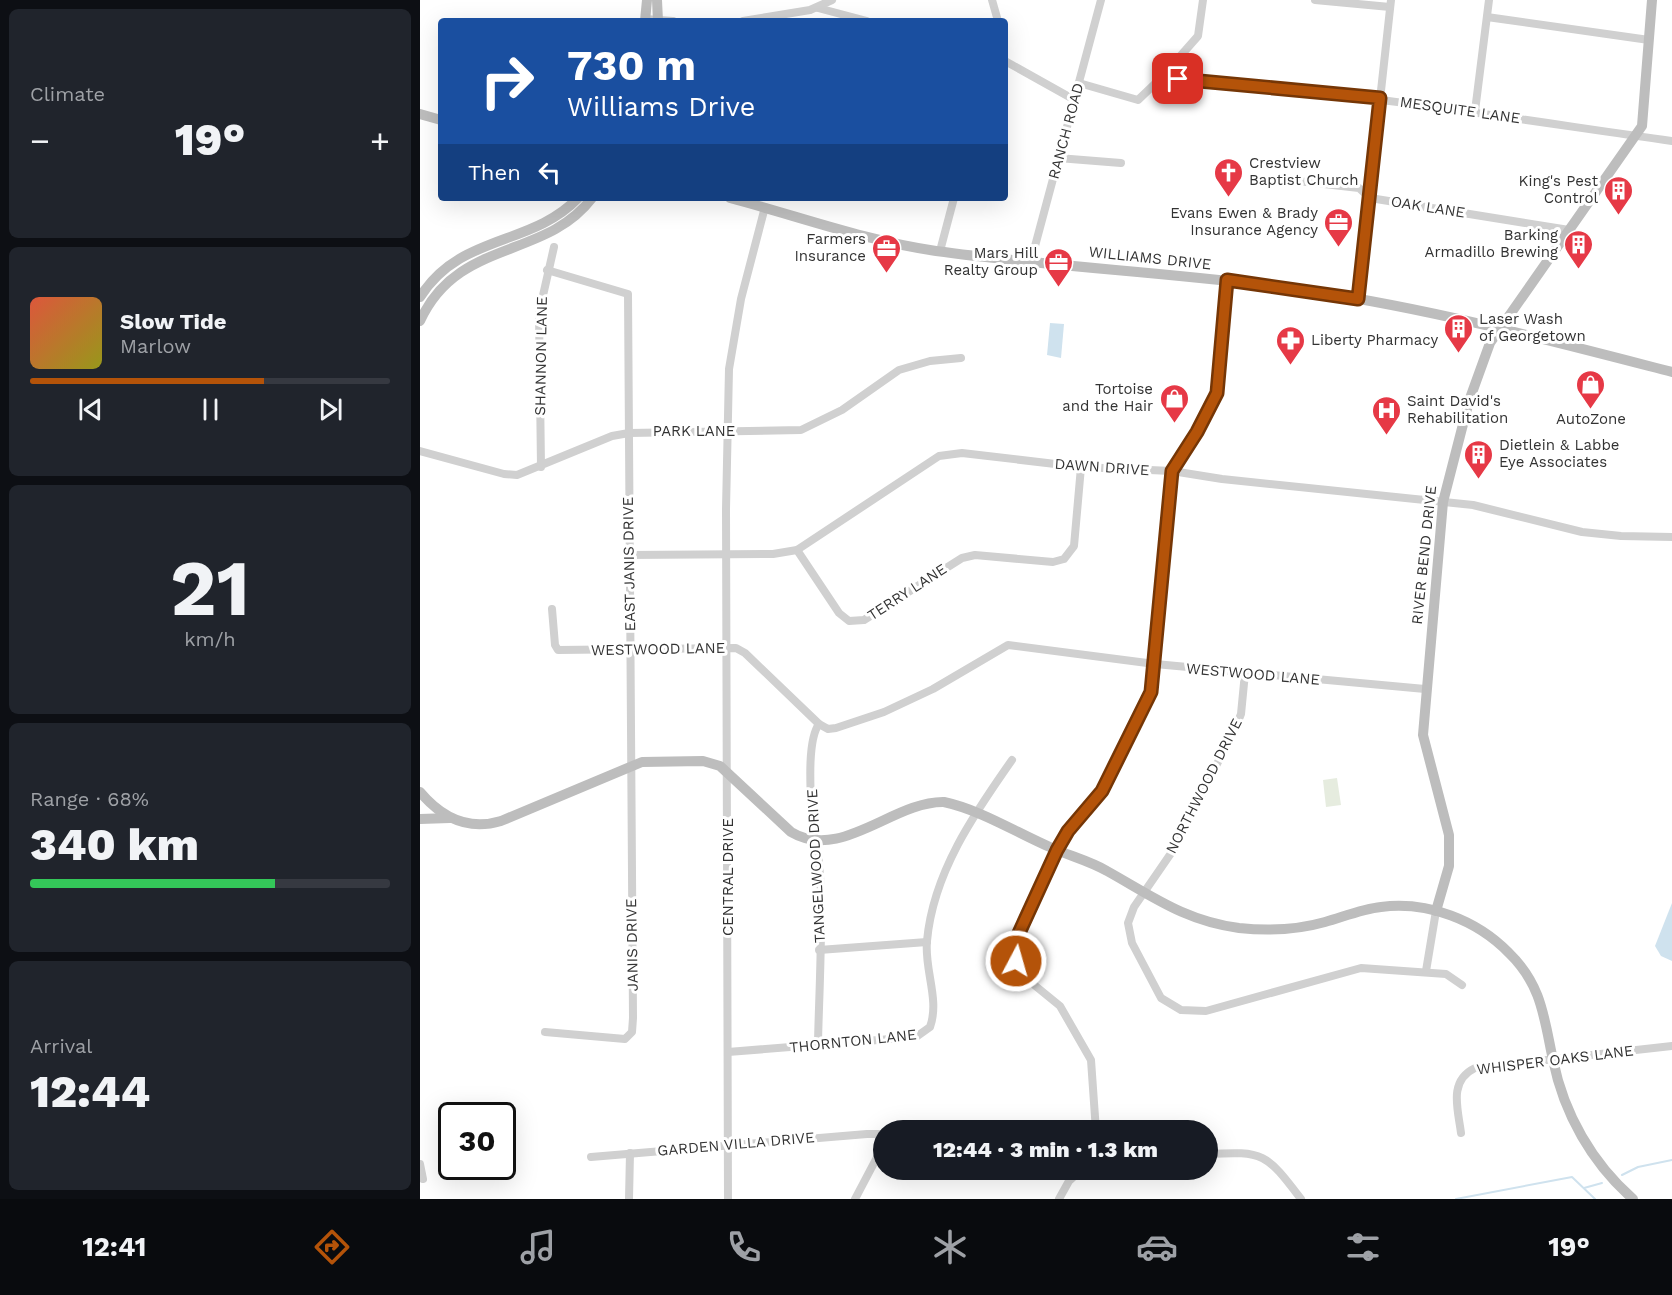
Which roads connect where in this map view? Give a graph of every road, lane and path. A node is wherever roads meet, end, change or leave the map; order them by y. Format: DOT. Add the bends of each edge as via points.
graph roads {
  1 [pos="647,0"];
  2 [pos="657,0"];
  3 [pos="832,0"];
  4 [pos="992,0"];
  5 [pos="1101,0"];
  6 [pos="1203,0"];
  7 [pos="1315,0"];
  8 [pos="1488,0"];
  9 [pos="1652,0"];
  10 [pos="1390,3"];
  11 [pos="818,8"];
  12 [pos="1487,17"];
  13 [pos="645,18"];
  14 [pos="658,18"];
  15 [pos="760,18"];
  16 [pos="856,18"];
  17 [pos="997,18"];
  18 [pos="1649,40"];
  19 [pos="1008,63"];
  20 [pos="1161,78"];
  21 [pos="1079,83"];
  22 [pos="1380,98"];
  23 [pos="1073,99"];
  24 [pos="1475,111"];
  25 [pos="420,114"];
  26 [pos="438,119"];
  27 [pos="1637,136"];
  28 [pos="1672,141"];
  29 [pos="1058,158"];
  30 [pos="1121,163"];
  31 [pos="1289,180"];
  32 [pos="1370,198"];
  33 [pos="574,201"];
  34 [pos="589,201"];
  35 [pos="742,201"];
  36 [pos="953,201"];
  37 [pos="765,207"];
  38 [pos="1569,230"];
  39 [pos="554,247"];
  40 [pos="940,251"];
  41 [pos="1030,261"];
  42 [pos="547,270"];
  43 [pos="1227,280"];
  44 [pos="420,297"];
  45 [pos="1358,299"];
  46 [pos="420,321"];
  47 [pos="1499,328"];
  48 [pos="961,358"];
  49 [pos="1672,372"];
  50 [pos="727,432"];
  51 [pos="629,433"];
  52 [pos="420,451"];
  53 [pos="541,467"];
  54 [pos="1082,467"];
  55 [pos="1172,471"];
  56 [pos="1443,502"];
  57 [pos="1672,537"];
  58 [pos="797,550"];
  59 [pos="727,554"];
  60 [pos="629,555"];
  61 [pos="552,609"];
  62 [pos="728,648"];
  63 [pos="631,649"];
  64 [pos="1155,664"];
  65 [pos="1245,673"];
  66 [pos="1425,689"];
  67 [pos="819,724"];
  68 [pos="1012,760"];
  69 [pos="629,766"];
  70 [pos="728,772"];
  71 [pos="420,794"];
  72 [pos="420,804"];
  73 [pos="974,813"];
  74 [pos="450,818"];
  75 [pos="420,819"];
  76 [pos="818,840"];
  77 [pos="1057,850"];
  78 [pos="1143,894"];
  79 [pos="1436,911"];
  80 [pos="927,942"];
  81 [pos="819,950"];
  82 [pos="1426,972"];
  83 [pos="1462,985"];
  84 [pos="545,1032"];
  85 [pos="818,1046"];
  86 [pos="1672,1046"];
  87 [pos="728,1052"];
  88 [pos="1553,1059"];
  89 [pos="1095,1120"];
  90 [pos="1461,1133"];
  91 [pos="873,1139"];
  92 [pos="729,1144"];
  93 [pos="630,1153"];
  94 [pos="1218,1153"];
  95 [pos="591,1157"];
  96 [pos="873,1160"];
  97 [pos="420,1164"];
  98 [pos="423,1179"];
  99 [pos="1070,1180"];
  100 [pos="630,1199"];
  101 [pos="728,1199"];
  102 [pos="855,1199"];
  103 [pos="1059,1199"];
  104 [pos="1300,1199"];
  105 [pos="1633,1199"];
  1 -- 13 [label="street"];
  2 -- 14 [label="street"];
  3 -- 11 [label="street"];
  4 -- 17 [label="street"];
  5 -- 21 [label="street, RANCH ROAD"];
  6 -- 20 [label="street" via="1198,36"];
  7 -- 10 [label="street"];
  8 -- 12 [label="street"];
  9 -- 18 [label="street, RIVER BEND DRIVE"];
  10 -- 22 [label="street"];
  11 -- 15 [label="street"];
  11 -- 16 [label="street"];
  12 -- 18 [label="street"];
  12 -- 24 [label="street"];
  18 -- 27 [label="street, RIVER BEND DRIVE" via="1642,126"];
  19 -- 23 [label="street"];
  20 -- 21 [label="street" via="1138,100"];
  20 -- 22 [label="street, MESQUITE LANE"];
  21 -- 23 [label="street, RANCH ROAD"];
  22 -- 24 [label="street, MESQUITE LANE"];
  22 -- 32 [label="street"];
  23 -- 29 [label="street, RANCH ROAD"];
  24 -- 27 [label="street, MESQUITE LANE"];
  25 -- 26 [label="street"];
  27 -- 28 [label="street, MESQUITE LANE"];
  27 -- 38 [label="street, RIVER BEND DRIVE"];
  29 -- 30 [label="street"];
  29 -- 41 [label="street, RANCH ROAD"];
  31 -- 32 [label="street, OAK LANE" via="1359,188"];
  32 -- 38 [label="street, OAK LANE"];
  32 -- 45 [label="street"];
  33 -- 44 [label="street" via="535,228 473,250 441,274"];
  34 -- 46 [label="street" via="562,226 464,270 445,286"];
  35 -- 37 [label="street, WILLIAMS DRIVE"];
  36 -- 40 [label="street"];
  37 -- 40 [label="street, WILLIAMS DRIVE" via="837,229"];
  37 -- 50 [label="street, CENTRAL DRIVE" via="733,338"];
  38 -- 47 [label="street, RIVER BEND DRIVE"];
  39 -- 42 [label="street, SHANNON LANE"];
  40 -- 41 [label="street, WILLIAMS DRIVE"];
  41 -- 43 [label="street, WILLIAMS DRIVE"];
  42 -- 51 [label="street, EAST JANIS DRIVE" via="628,294"];
  42 -- 53 [label="street, SHANNON LANE" via="539,313"];
  43 -- 45 [label="street, WILLIAMS DRIVE"];
  43 -- 55 [label="street" via="1217,393"];
  45 -- 47 [label="street, WILLIAMS DRIVE"];
  47 -- 49 [label="street, WILLIAMS DRIVE"];
  47 -- 56 [label="street, RIVER BEND DRIVE" via="1469,401"];
  48 -- 50 [label="street, PARK LANE" via="914,364 899,370 842,410 801,430"];
  50 -- 51 [label="street, PARK LANE"];
  50 -- 59 [label="street, CENTRAL DRIVE"];
  51 -- 53 [label="street, PARK LANE" via="612,436"];
  51 -- 60 [label="street, EAST JANIS DRIVE"];
  52 -- 53 [label="street, PARK LANE" via="510,475"];
  54 -- 55 [label="street, DAWN DRIVE"];
  54 -- 58 [label="street, DAWN DRIVE" via="946,454"];
  54 -- 58 [label="street, TERRY LANE" via="1075,543 1064,558 1053,562 975,555 962,558 864,620 849,621 839,614"];
  55 -- 56 [label="street, DAWN DRIVE"];
  55 -- 64 [label="street"];
  56 -- 57 [label="street, DAWN DRIVE" via="1503,511 1582,532"];
  56 -- 66 [label="street, RIVER BEND DRIVE"];
  58 -- 59 [label="street, DAWN DRIVE"];
  59 -- 60 [label="street, DAWN DRIVE"];
  59 -- 62 [label="street, CENTRAL DRIVE"];
  60 -- 63 [label="street, EAST JANIS DRIVE"];
  61 -- 63 [label="street, WESTWOOD LANE" via="558,650"];
  62 -- 63 [label="street, WESTWOOD LANE"];
  62 -- 67 [label="street, WESTWOOD LANE" via="745,653"];
  62 -- 70 [label="street, CENTRAL DRIVE"];
  63 -- 69 [label="street, EAST JANIS DRIVE"];
  64 -- 65 [label="street, WESTWOOD LANE"];
  64 -- 67 [label="street, WESTWOOD LANE" via="1008,645 933,689 884,712 836,728"];
  64 -- 77 [label="street" via="1149,698 1102,791"];
  65 -- 66 [label="street, WESTWOOD LANE"];
  65 -- 78 [label="street, NORTHWOOD DRIVE" via="1237,724 1176,846"];
  66 -- 79 [label="street, RIVER BEND DRIVE" via="1423,735 1449,835 1449,866"];
  67 -- 76 [label="street, TANGELWOOD DRIVE" via="813,732 812,747 812,831"];
  68 -- 73 [label="street, THORNTON LANE"];
  69 -- 70 [label="street" via="650,761 703,761"];
  69 -- 74 [label="street" via="501,822 485,825"];
  69 -- 84 [label="street, JANIS DRIVE" via="632,1032 618,1040"];
  70 -- 76 [label="street" via="791,832"];
  70 -- 87 [label="street, CENTRAL DRIVE"];
  71 -- 72 [label="street"];
  71 -- 74 [label="street"];
  73 -- 76 [label="street" via="944,802 920,805 837,838"];
  73 -- 77 [label="street"];
  73 -- 80 [label="street, THORNTON LANE" via="939,887"];
  74 -- 75 [label="street"];
  76 -- 81 [label="street, TANGELWOOD DRIVE"];
  77 -- 78 [label="street" via="1102,868"];
  77 -- 89 [label="street" via="1019,933 1016,961 1028,980 1060,1006 1084,1044 1093,1067"];
  78 -- 79 [label="street" via="1196,918 1253,929 1297,928 1381,907"];
  78 -- 82 [label="street, NORTHWOOD DRIVE" via="1131,912 1129,934 1161,998 1182,1010 1219,1008 1356,968"];
  79 -- 82 [label="street"];
  79 -- 88 [label="street" via="1479,928 1517,962 1543,1006"];
  80 -- 81 [label="street"];
  80 -- 85 [label="street, THORNTON LANE" via="933,1018 923,1034"];
  81 -- 85 [label="street, TANGELWOOD DRIVE"];
  82 -- 83 [label="street, NORTHWOOD DRIVE" via="1446,974"];
  85 -- 87 [label="street, THORNTON LANE"];
  86 -- 88 [label="street, WHISPER OAKS LANE"];
  87 -- 92 [label="street, CENTRAL DRIVE"];
  88 -- 90 [label="street, WHISPER OAKS LANE" via="1470,1070 1461,1077 1455,1092"];
  88 -- 105 [label="street" via="1577,1128 1604,1170"];
  91 -- 92 [label="street, GARDEN VILLA DRIVE"];
  92 -- 93 [label="street, GARDEN VILLA DRIVE"];
  92 -- 101 [label="street, CENTRAL DRIVE"];
  93 -- 95 [label="street, GARDEN VILLA DRIVE"];
  93 -- 100 [label="street"];
  94 -- 104 [label="street" via="1261,1156"];
  96 -- 102 [label="street"];
  97 -- 98 [label="street"];
  99 -- 103 [label="street"];
}
